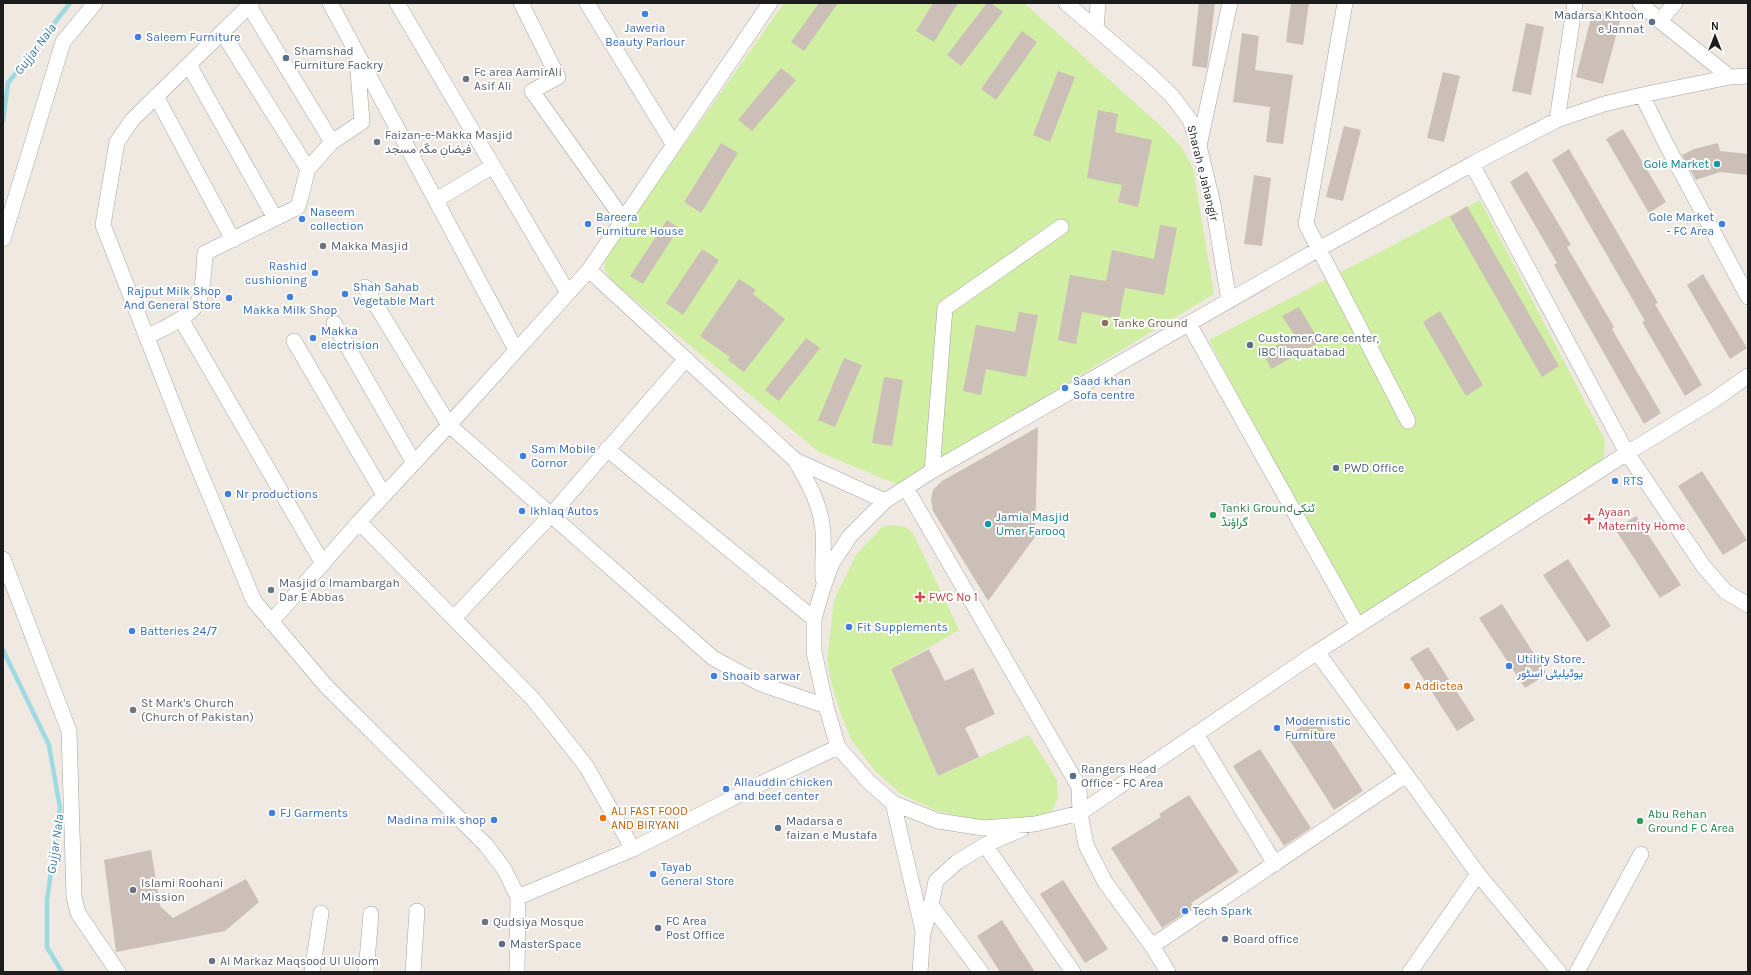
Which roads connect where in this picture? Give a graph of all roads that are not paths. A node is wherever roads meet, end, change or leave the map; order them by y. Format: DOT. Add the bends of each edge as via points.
graph roads {
  1 [pos="95,3"];
  2 [pos="330,3"];
  3 [pos="397,3"];
  4 [pos="521,3"];
  5 [pos="586,3"];
  6 [pos="770,3"];
  7 [pos="1066,3"];
  8 [pos="1098,3"];
  9 [pos="1230,3"];
  10 [pos="1345,3"];
  11 [pos="1575,3"];
  12 [pos="1640,3"];
  13 [pos="1675,3"];
  14 [pos="250,4"];
  15 [pos="1660,21"];
  16 [pos="1096,29"];
  17 [pos="222,32"];
  18 [pos="357,53"];
  19 [pos="189,65"];
  20 [pos="1748,76"];
  21 [pos="1730,77"];
  22 [pos="1642,95"];
  23 [pos="156,96"];
  24 [pos="1557,120"];
  25 [pos="332,142"];
  26 [pos="674,145"];
  27 [pos="1199,146"];
  28 [pos="1472,164"];
  29 [pos="493,166"];
  30 [pos="308,169"];
  31 [pos="436,200"];
  32 [pos="275,218"];
  33 [pos="623,219"];
  34 [pos="1061,227"];
  35 [pos="3,239"];
  36 [pos="233,240"];
  37 [pos="1319,249"];
  38 [pos="589,270"];
  39 [pos="365,287"];
  40 [pos="568,293"];
  41 [pos="1748,298"];
  42 [pos="1228,301"];
  43 [pos="181,319"];
  44 [pos="334,323"];
  45 [pos="1189,324"];
  46 [pos="146,337"];
  47 [pos="294,341"];
  48 [pos="516,350"];
  49 [pos="686,359"];
  50 [pos="1748,376"];
  51 [pos="1408,421"];
  52 [pos="448,426"];
  53 [pos="607,449"];
  54 [pos="1627,453"];
  55 [pos="795,460"];
  56 [pos="414,463"];
  57 [pos="932,471"];
  58 [pos="906,488"];
  59 [pos="384,495"];
  60 [pos="885,501"];
  61 [pos="551,515"];
  62 [pos="359,522"];
  63 [pos="3,559"];
  64 [pos="323,564"];
  65 [pos="823,588"];
  66 [pos="1748,605"];
  67 [pos="454,618"];
  68 [pos="814,619"];
  69 [pos="271,622"];
  70 [pos="1358,626"];
  71 [pos="1317,652"];
  72 [pos="826,706"];
  73 [pos="1196,734"];
  74 [pos="838,747"];
  75 [pos="1406,775"];
  76 [pos="893,802"];
  77 [pos="1080,813"];
  78 [pos="1034,824"];
  79 [pos="985,844"];
  80 [pos="633,850"];
  81 [pos="1641,854"];
  82 [pos="1275,864"];
  83 [pos="1478,874"];
  84 [pos="518,897"];
  85 [pos="931,905"];
  86 [pos="417,911"];
  87 [pos="321,913"];
  88 [pos="371,914"];
  89 [pos="923,930"];
  90 [pos="1152,946"];
  91 [pos="118,972"];
  92 [pos="312,972"];
  93 [pos="366,972"];
  94 [pos="412,972"];
  95 [pos="517,972"];
  96 [pos="920,972"];
  97 [pos="981,972"];
  98 [pos="1074,972"];
  99 [pos="1168,972"];
  100 [pos="1410,972"];
  101 [pos="1559,972"];
  102 [pos="1577,972"];
  1 -- 35 [label="street" via="63,42"];
  2 -- 18 [label="street"];
  3 -- 29 [label="street"];
  4 -- 33 [label="street" via="558,77 532,91"];
  5 -- 26 [label="street"];
  6 -- 26 [label="street"];
  7 -- 16 [label="street, Sharah e Jahangir"];
  8 -- 16 [label="street"];
  9 -- 27 [label="street"];
  10 -- 37 [label="street" via="1306,224"];
  11 -- 24 [label="street"];
  12 -- 15 [label="street"];
  13 -- 15 [label="street"];
  14 -- 17 [label="street"];
  14 -- 25 [label="street"];
  15 -- 21 [label="street"];
  16 -- 27 [label="street, Sharah e Jahangir" via="1172,96 1190,120"];
  17 -- 19 [label="street"];
  17 -- 30 [label="street"];
  18 -- 25 [label="street" via="362,122"];
  18 -- 31 [label="street"];
  19 -- 23 [label="street"];
  19 -- 32 [label="street"];
  20 -- 21 [label="street"];
  21 -- 22 [label="street"];
  22 -- 24 [label="street" via="1604,104"];
  22 -- 41 [label="street"];
  23 -- 36 [label="street"];
  23 -- 46 [label="street" via="132,120 117,142 103,225"];
  24 -- 28 [label="street"];
  25 -- 30 [label="street"];
  26 -- 33 [label="street"];
  27 -- 42 [label="street, Sharah e Jahangir" via="1213,204"];
  28 -- 37 [label="street"];
  28 -- 54 [label="street"];
  29 -- 31 [label="street"];
  29 -- 40 [label="street"];
  30 -- 32 [label="street" via="298,207"];
  31 -- 48 [label="street"];
  32 -- 36 [label="street"];
  33 -- 38 [label="street"];
  34 -- 57 [label="street" via="945,308"];
  36 -- 43 [label="street" via="206,253 199,301"];
  37 -- 42 [label="street"];
  37 -- 51 [label="street"];
  38 -- 40 [label="street"];
  38 -- 49 [label="street"];
  39 -- 52 [label="street"];
  40 -- 48 [label="street"];
  42 -- 45 [label="street"];
  43 -- 46 [label="street"];
  43 -- 64 [label="street"];
  44 -- 56 [label="street"];
  45 -- 57 [label="street"];
  45 -- 70 [label="street"];
  46 -- 69 [label="street" via="254,601"];
  47 -- 59 [label="street"];
  48 -- 52 [label="street"];
  49 -- 53 [label="street"];
  49 -- 55 [label="street"];
  50 -- 54 [label="street"];
  52 -- 56 [label="street"];
  52 -- 61 [label="street"];
  53 -- 61 [label="street"];
  53 -- 68 [label="street"];
  54 -- 66 [label="street" via="1704,567 1725,591"];
  54 -- 70 [label="street"];
  55 -- 60 [label="street"];
  55 -- 65 [label="street" via="818,506 823,531"];
  56 -- 59 [label="street"];
  57 -- 58 [label="street"];
  58 -- 60 [label="street"];
  58 -- 77 [label="street" via="1079,787"];
  59 -- 62 [label="street"];
  60 -- 65 [label="street" via="850,536 832,563"];
  61 -- 67 [label="street"];
  61 -- 72 [label="street" via="713,658 761,684"];
  62 -- 64 [label="street"];
  62 -- 67 [label="street"];
  63 -- 91 [label="street" via="69,731 74,897 78,913"];
  64 -- 69 [label="street"];
  65 -- 68 [label="street"];
  67 -- 80 [label="street" via="533,699 586,766"];
  68 -- 72 [label="street" via="814,652"];
  69 -- 84 [label="street" via="326,686 486,845 504,869"];
  70 -- 71 [label="street"];
  71 -- 73 [label="street"];
  71 -- 75 [label="street"];
  72 -- 74 [label="street"];
  73 -- 77 [label="street"];
  73 -- 82 [label="street"];
  74 -- 76 [label="street" via="869,782"];
  74 -- 80 [label="street"];
  75 -- 82 [label="street"];
  75 -- 83 [label="street"];
  76 -- 78 [label="street" via="938,821 982,828"];
  76 -- 89 [label="street"];
  77 -- 78 [label="street"];
  77 -- 90 [label="street" via="1086,845 1105,882"];
  78 -- 79 [label="street"];
  79 -- 85 [label="street" via="957,862 936,881"];
  79 -- 98 [label="street"];
  80 -- 84 [label="street"];
  81 -- 102 [label="street"];
  82 -- 90 [label="street"];
  83 -- 100 [label="street"];
  83 -- 101 [label="street"];
  84 -- 95 [label="street"];
  85 -- 89 [label="street"];
  85 -- 97 [label="street"];
  86 -- 94 [label="street"];
  87 -- 92 [label="street"];
  88 -- 93 [label="street"];
  89 -- 96 [label="street"];
  90 -- 99 [label="street"];
}
